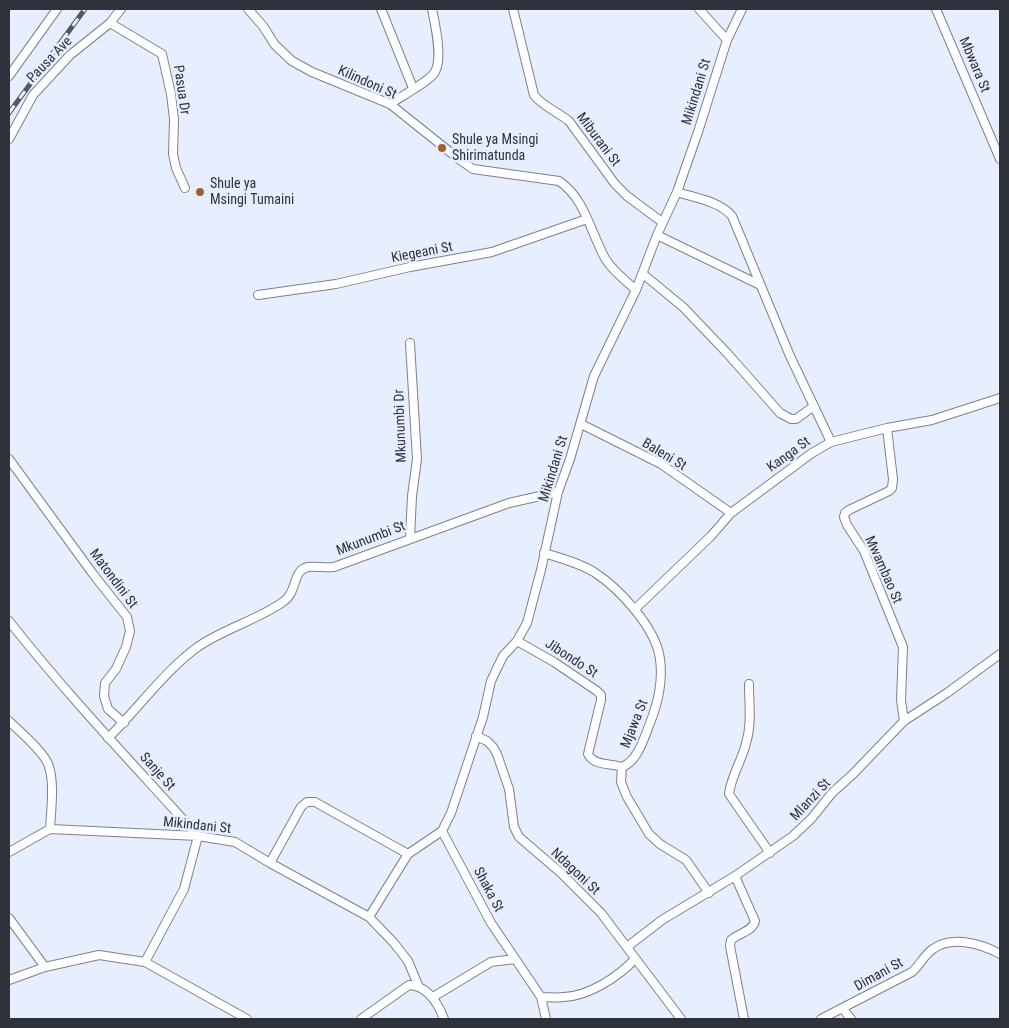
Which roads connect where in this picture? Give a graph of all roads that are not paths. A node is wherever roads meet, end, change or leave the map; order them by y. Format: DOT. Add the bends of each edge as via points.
graph roads {
  1 [pos="57,9"];
  2 [pos="121,9"];
  3 [pos="248,9"];
  4 [pos="381,9"];
  5 [pos="432,9"];
  6 [pos="513,9"];
  7 [pos="700,9"];
  8 [pos="742,9"];
  9 [pos="936,9"];
  10 [pos="110,23"];
  11 [pos="726,40"];
  12 [pos="9,76"];
  13 [pos="413,88"];
  14 [pos="390,104"];
  15 [pos="9,139"];
  16 [pos="1000,158"];
  17 [pos="185,188"];
  18 [pos="677,192"];
  19 [pos="587,219"];
  20 [pos="662,222"];
  21 [pos="656,235"];
  22 [pos="643,274"];
  23 [pos="760,286"];
  24 [pos="636,290"];
  25 [pos="258,295"];
  26 [pos="410,343"];
  27 [pos="1000,398"];
  28 [pos="814,406"];
  29 [pos="580,424"];
  30 [pos="887,428"];
  31 [pos="831,442"];
  32 [pos="9,459"];
  33 [pos="558,492"];
  34 [pos="731,513"];
  35 [pos="410,538"];
  36 [pos="544,553"];
  37 [pos="635,609"];
  38 [pos="9,621"];
  39 [pos="518,641"];
  40 [pos="1000,654"];
  41 [pos="749,684"];
  42 [pos="9,721"];
  43 [pos="904,721"];
  44 [pos="124,723"];
  45 [pos="476,736"];
  46 [pos="108,738"];
  47 [pos="622,767"];
  48 [pos="50,829"];
  49 [pos="442,831"];
  50 [pos="198,836"];
  51 [pos="9,852"];
  52 [pos="770,853"];
  53 [pos="408,854"];
  54 [pos="270,863"];
  55 [pos="735,876"];
  56 [pos="709,893"];
  57 [pos="369,917"];
  58 [pos="9,918"];
  59 [pos="627,947"];
  60 [pos="1000,954"];
  61 [pos="515,959"];
  62 [pos="635,959"];
  63 [pos="145,962"];
  64 [pos="45,967"];
  65 [pos="9,980"];
  66 [pos="418,985"];
  67 [pos="433,997"];
  68 [pos="541,997"];
  69 [pos="843,1009"];
  70 [pos="247,1019"];
  71 [pos="360,1019"];
  72 [pos="444,1019"];
  73 [pos="546,1019"];
  74 [pos="681,1019"];
  75 [pos="744,1019"];
  76 [pos="821,1019"];
  77 [pos="851,1019"];
  1 -- 12 [label="street"];
  2 -- 10 [label="street, Pausa Ave"];
  3 -- 14 [label="street, Kilindoni St" via="264,26 275,45 292,61"];
  4 -- 13 [label="street"];
  5 -- 13 [label="street" via="438,62 435,72"];
  6 -- 20 [label="street, Miburani St" via="538,101 569,121 615,184"];
  7 -- 11 [label="street"];
  8 -- 11 [label="street, Mikindani St"];
  9 -- 16 [label="street, Mbwara St"];
  10 -- 15 [label="street, Pausa Ave" via="70,55 34,96"];
  10 -- 17 [label="street, Pasua Dr" via="162,54 172,94 173,154"];
  11 -- 18 [label="street, Mikindani St"];
  13 -- 14 [label="street"];
  14 -- 19 [label="street, Kilindoni St" via="473,169 559,181 568,187"];
  18 -- 20 [label="street, Mikindani St"];
  18 -- 23 [label="street" via="726,209 735,223"];
  19 -- 24 [label="street, Kilindoni St" via="606,260"];
  19 -- 25 [label="street, Kiegeani St" via="492,252 336,284"];
  20 -- 21 [label="street, Mikindani St"];
  21 -- 22 [label="street, Mikindani St"];
  21 -- 23 [label="street"];
  22 -- 24 [label="street, Mikindani St"];
  22 -- 28 [label="street" via="683,307 780,413 791,420"];
  23 -- 28 [label="street"];
  24 -- 29 [label="street, Mikindani St" via="594,376"];
  26 -- 35 [label="street, Mkunumbi Dr" via="417,459"];
  27 -- 30 [label="street, Kanga St" via="932,420"];
  28 -- 31 [label="street"];
  29 -- 33 [label="street, Mikindani St"];
  29 -- 34 [label="street, Baleni St" via="661,464"];
  30 -- 31 [label="street, Kanga St"];
  30 -- 43 [label="street, Mwambao St" via="892,488 849,510 844,517 864,551 903,647 901,700"];
  31 -- 34 [label="street, Kanga St"];
  32 -- 44 [label="street, Matondini St" via="127,617 130,631 126,647 105,683 104,696 108,709"];
  33 -- 35 [label="street, Mkunumbi St" via="509,503"];
  33 -- 36 [label="street, Mikindani St"];
  34 -- 37 [label="street, Kanga St"];
  35 -- 44 [label="street, Mkunumbi St" via="334,567 303,568 287,599 198,647 168,674"];
  36 -- 37 [label="street, Mjawa St" via="594,572 620,592"];
  36 -- 39 [label="street, Mikindani St" via="526,623"];
  37 -- 47 [label="street, Mjawa St" via="654,640 660,658 661,677 659,697 649,727 636,756"];
  38 -- 46 [label="street, Sanje St"];
  39 -- 45 [label="street, Mikindani St" via="503,656 490,681"];
  39 -- 47 [label="street, Jibondo St" via="597,691 601,700 588,754 596,762"];
  40 -- 43 [label="street, Mlanzi St"];
  41 -- 52 [label="street" via="749,729 729,794"];
  42 -- 48 [label="street" via="48,763 51,779"];
  43 -- 52 [label="street, Mlanzi St" via="802,828"];
  44 -- 46 [label="street, Mkunumbi St"];
  45 -- 49 [label="street, Mikindani St"];
  45 -- 59 [label="street, Ndagoni St" via="487,741 497,754 519,837 601,913"];
  46 -- 50 [label="street, Sanje St"];
  47 -- 56 [label="street, Mjawa St" via="621,782 649,834 686,860"];
  48 -- 50 [label="street, Mikindani St"];
  48 -- 51 [label="street"];
  49 -- 53 [label="street"];
  49 -- 61 [label="street, Shaka St"];
  50 -- 54 [label="street, Mikindani St" via="235,842"];
  50 -- 63 [label="street" via="184,889"];
  52 -- 55 [label="street, Mlanzi St"];
  53 -- 54 [label="street" via="315,802 307,802 300,807"];
  53 -- 57 [label="street"];
  54 -- 57 [label="street, Mikindani St"];
  55 -- 56 [label="street, Mlanzi St"];
  55 -- 75 [label="street" via="755,921 752,928 731,940 730,946"];
  56 -- 59 [label="street, Mlanzi St" via="662,920"];
  57 -- 66 [label="street, Mikindani St" via="408,961"];
  58 -- 64 [label="street"];
  59 -- 62 [label="street, Ndagoni St"];
  60 -- 69 [label="street, Dimani St" via="975,944 952,942 940,945 912,972"];
  61 -- 67 [label="street" via="491,962"];
  61 -- 68 [label="street, Shaka St"];
  62 -- 68 [label="street" via="613,979 587,991 566,997"];
  62 -- 74 [label="street, Ndagoni St"];
  63 -- 64 [label="street" via="99,955"];
  63 -- 70 [label="street"];
  64 -- 65 [label="street"];
  66 -- 67 [label="street"];
  66 -- 71 [label="street" via="409,985 398,991"];
  67 -- 72 [label="street"];
  68 -- 73 [label="street, Shaka St"];
  69 -- 76 [label="street, Dimani St"];
  69 -- 77 [label="street"];
}
